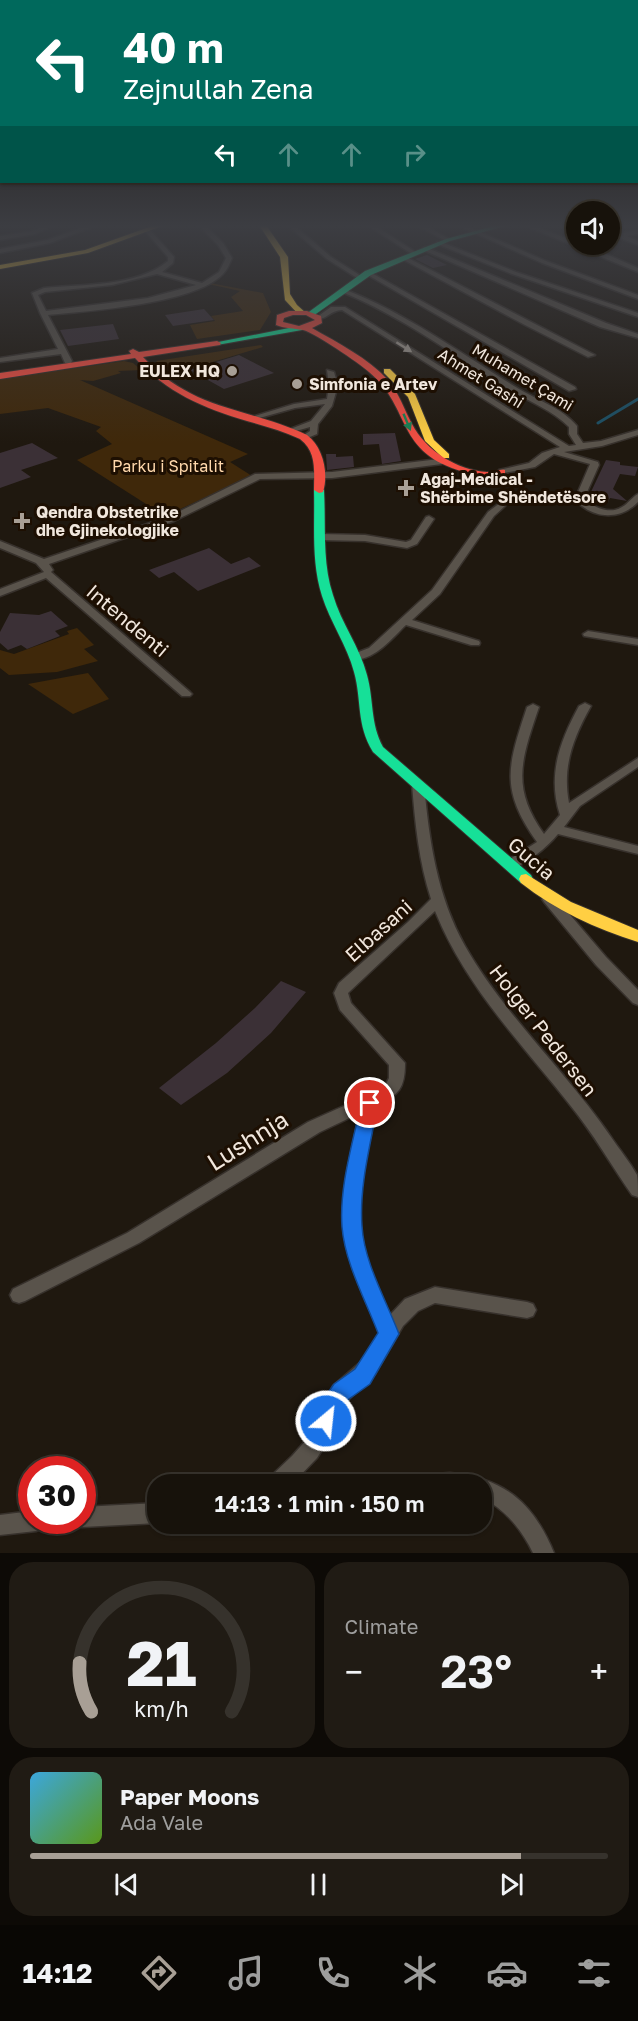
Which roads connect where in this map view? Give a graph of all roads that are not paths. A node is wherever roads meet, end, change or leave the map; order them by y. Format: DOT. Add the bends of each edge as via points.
graph roads {
  1 [pos="35,297"];
  2 [pos="161,297"];
  3 [pos="278,297"];
  4 [pos="285,297"];
  5 [pos="336,297"];
  6 [pos="360,297"];
  7 [pos="405,297"];
  8 [pos="485,297"];
  9 [pos="534,297"];
  10 [pos="584,297"];
  11 [pos="586,297"];
  12 [pos="557,306"];
  13 [pos="43,313"];
  14 [pos="638,315"];
  15 [pos="281,319"];
  16 [pos="309,321"];
  17 [pos="638,336"];
  18 [pos="134,353"];
  19 [pos="591,355"];
  20 [pos="65,356"];
  21 [pos="0,360"];
  22 [pos="0,371"];
  23 [pos="330,372"];
  24 [pos="0,376"];
  25 [pos="572,389"];
  26 [pos="329,401"];
  27 [pos="249,419"];
  28 [pos="314,423"];
  29 [pos="289,431"];
  30 [pos="638,432"];
  31 [pos="305,437"];
  32 [pos="580,445"];
  33 [pos="567,448"];
  34 [pos="555,452"];
  35 [pos="439,462"];
  36 [pos="502,472"];
  37 [pos="318,475"];
  38 [pos="638,496"];
  39 [pos="500,506"];
  40 [pos="429,519"];
  41 [pos="320,537"];
  42 [pos="0,544"];
  43 [pos="45,569"];
  44 [pos="0,593"];
  45 [pos="405,621"];
  46 [pos="588,634"];
  47 [pos="638,642"];
  48 [pos="475,643"];
  49 [pos="355,657"];
  50 [pos="186,694"];
  51 [pos="585,706"];
  52 [pos="533,707"];
  53 [pos="638,762"];
  54 [pos="418,784"];
  55 [pos="566,814"];
  56 [pos="555,829"];
  57 [pos="544,843"];
  58 [pos="638,850"];
  59 [pos="510,865"];
  60 [pos="545,895"];
  61 [pos="438,900"];
  62 [pos="638,936"];
  63 [pos="344,987"];
  64 [pos="638,999"];
  65 [pos="370,1103"];
  66 [pos="638,1190"];
  67 [pos="19,1295"];
  68 [pos="527,1310"];
  69 [pos="389,1334"];
  70 [pos="288,1474"];
  71 [pos="492,1492"];
  72 [pos="147,1514"];
  73 [pos="96,1516"];
  74 [pos="18,1523"];
  75 [pos="0,1525"];
  76 [pos="544,1553"];
  1 -- 13 [label="street"];
  2 -- 13 [label="street"];
  3 -- 15 [label="main road" via="284,309"];
  4 -- 16 [label="main road"];
  5 -- 16 [label="main road"];
  6 -- 32 [label="street, Muhamet Çami" via="562,415 573,426"];
  7 -- 25 [label="street"];
  8 -- 19 [label="street" via="527,324"];
  9 -- 12 [label="street"];
  10 -- 12 [label="street"];
  11 -- 14 [label="street"];
  12 -- 17 [label="street"];
  13 -- 20 [label="street"];
  15 -- 16 [label="main road"];
  15 -- 18 [label="main road" via="259,333"];
  16 -- 18 [label="main road" via="278,334"];
  16 -- 33 [label="street, Ahmet Gashi, one-way" via="333,308 343,308"];
  16 -- 35 [label="main road, one-way" via="391,388 417,444"];
  16 -- 36 [label="main road" via="403,386 412,396 430,441 438,449 456,460"];
  18 -- 20 [label="main road"];
  18 -- 24 [label="main road"];
  18 -- 27 [label="main road" via="177,394"];
  20 -- 21 [label="street"];
  20 -- 22 [label="main road"];
  23 -- 26 [label="street" via="334,381"];
  26 -- 27 [label="street"];
  26 -- 28 [label="street"];
  27 -- 29 [label="main road"];
  28 -- 29 [label="street"];
  28 -- 31 [label="street" via="314,432"];
  29 -- 31 [label="main road"];
  30 -- 32 [label="street"];
  31 -- 37 [label="main road" via="317,448"];
  32 -- 33 [label="street"];
  33 -- 34 [label="street"];
  34 -- 36 [label="street" via="532,465"];
  34 -- 38 [label="street" via="594,462 579,498 590,508 622,512"];
  35 -- 36 [label="main road" via="494,476"];
  35 -- 37 [label="street"];
  37 -- 41 [label="main road"];
  37 -- 43 [label="street" via="253,478 171,519"];
  39 -- 45 [label="street" via="491,513 436,592"];
  40 -- 41 [label="street" via="414,542 407,545 365,538"];
  41 -- 49 [label="main road" via="325,591"];
  42 -- 43 [label="street"];
  43 -- 44 [label="street"];
  43 -- 50 [label="street, Intendenti"];
  45 -- 48 [label="street"];
  45 -- 49 [label="street" via="373,650"];
  46 -- 47 [label="street"];
  49 -- 54 [label="main road" via="363,684 363,717 374,743"];
  51 -- 55 [label="street" via="560,765"];
  52 -- 57 [label="street" via="514,778 523,811"];
  53 -- 55 [label="street" via="585,796"];
  54 -- 59 [label="main road, Gucia"];
  54 -- 61 [label="street, Holger Pedersen" via="423,832"];
  55 -- 56 [label="street"];
  56 -- 57 [label="street"];
  56 -- 58 [label="street"];
  57 -- 59 [label="street"];
  59 -- 60 [label="main road, Gucia"];
  60 -- 62 [label="main road, Gucia" via="585,916"];
  60 -- 64 [label="street"];
  61 -- 63 [label="street, Elbasani"];
  61 -- 66 [label="street, Holger Pedersen" via="467,962 509,1022 578,1104"];
  63 -- 65 [label="street, Lushnja" via="341,993 345,1006 393,1057 398,1070 389,1093"];
  65 -- 67 [label="street, Lushnja" via="314,1127 133,1238"];
  65 -- 69 [label="street" via="353,1191 352,1227 358,1255"];
  68 -- 69 [label="street" via="435,1294 409,1305"];
  69 -- 70 [label="street" via="362,1376 341,1392 320,1436"];
  71 -- 76 [label="street" via="514,1507"];
  72 -- 73 [label="street"];
  74 -- 75 [label="street"];
}
